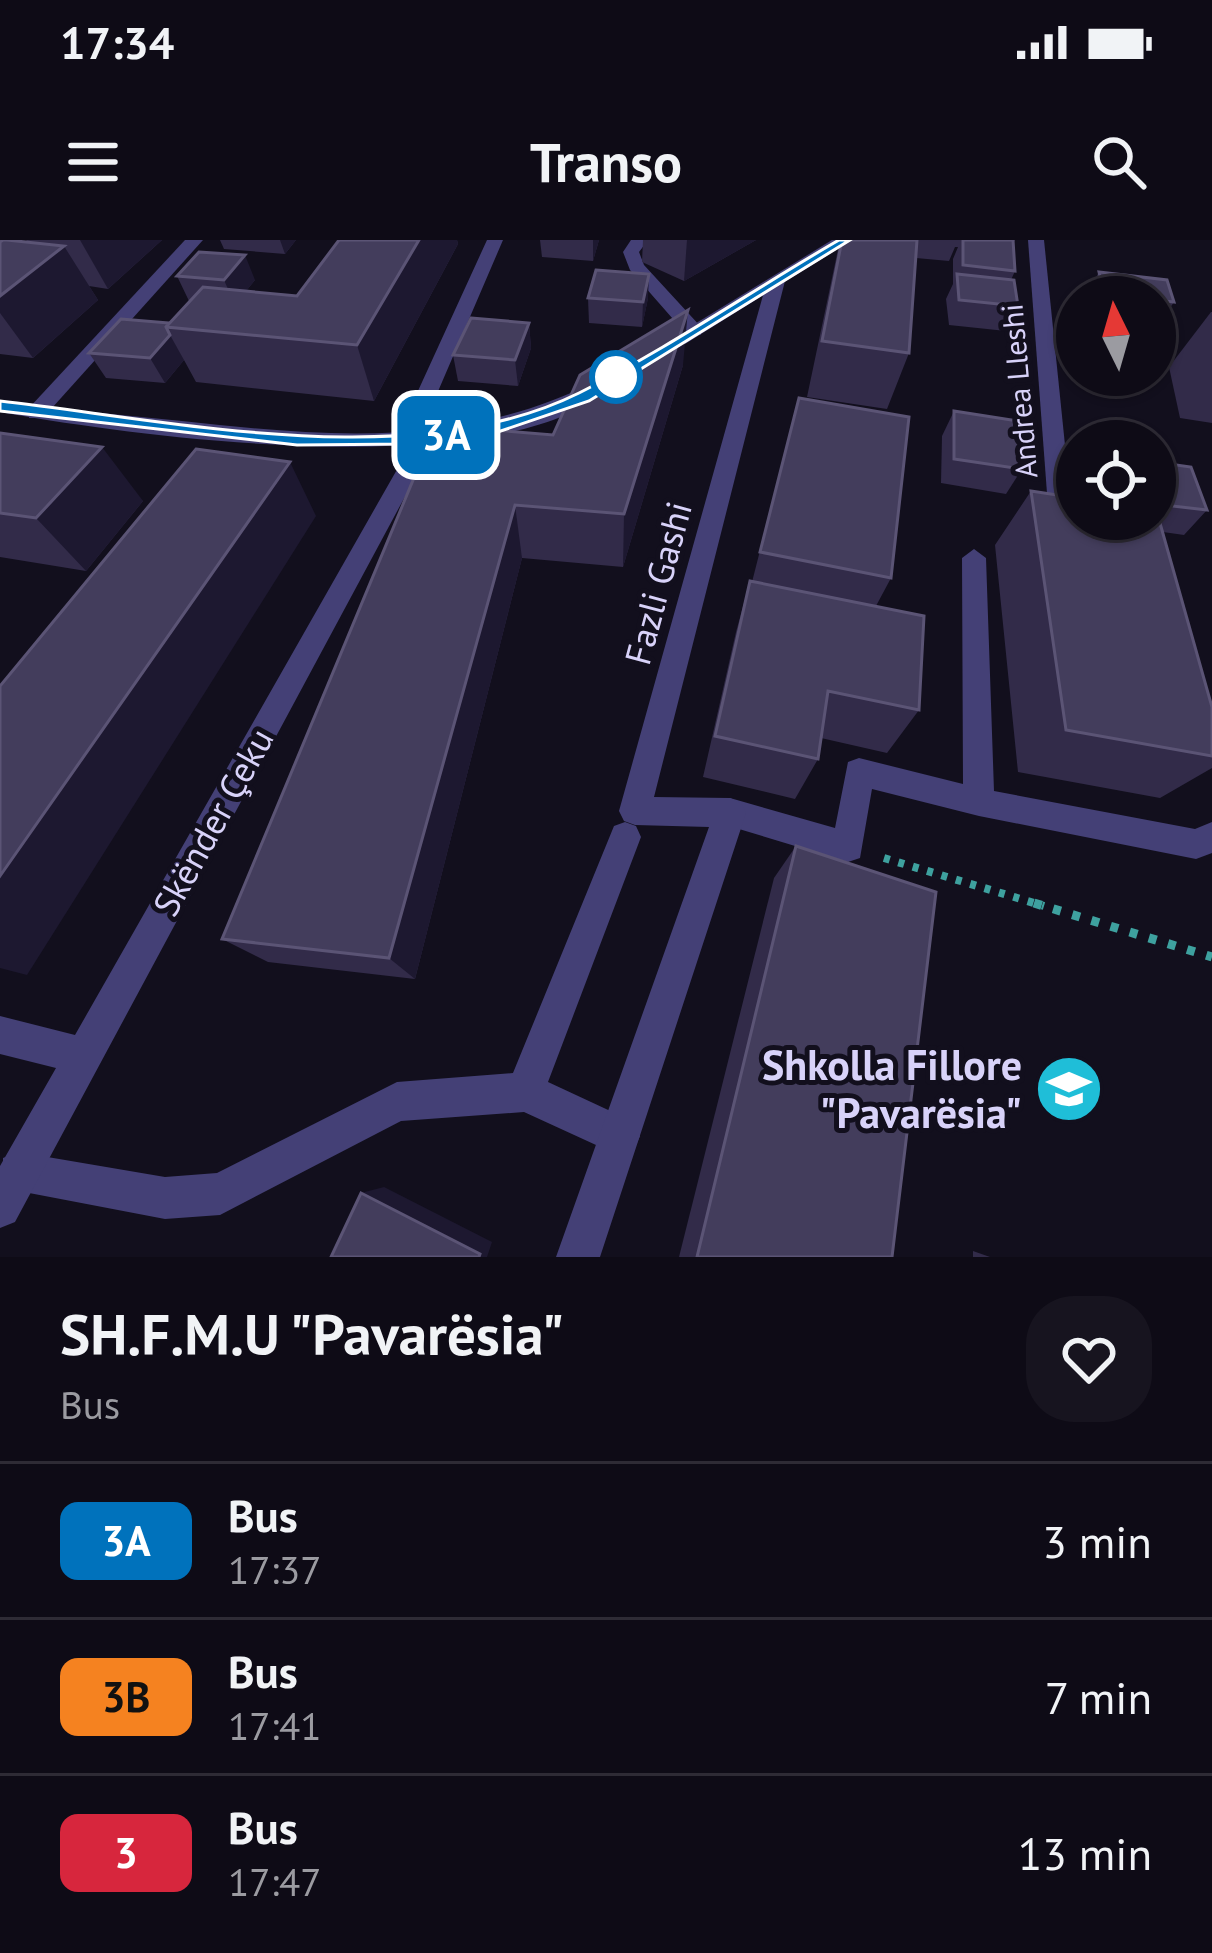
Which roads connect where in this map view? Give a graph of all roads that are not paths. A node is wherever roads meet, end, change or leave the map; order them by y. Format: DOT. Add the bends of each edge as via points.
graph roads {
  1 [pos="195,240"];
  2 [pos="481,240"];
  3 [pos="495,240"];
  4 [pos="640,240"];
  5 [pos="844,240"];
  6 [pos="1036,240"];
  7 [pos="776,281"];
  8 [pos="694,331"];
  9 [pos="0,406"];
  10 [pos="36,413"];
  11 [pos="417,438"];
  12 [pos="1056,469"];
  13 [pos="974,558"];
  14 [pos="979,802"];
  15 [pos="730,813"];
  16 [pos="625,837"];
  17 [pos="1212,837"];
  18 [pos="0,1035"];
  19 [pos="82,1056"];
  20 [pos="525,1092"];
  21 [pos="620,1136"];
  22 [pos="9,1190"];
  23 [pos="578,1257"];
  1 -- 10 [label="street"];
  2 -- 3 [label="street"];
  3 -- 11 [label="street, Skënder Çeku"];
  4 -- 8 [label="street" via="632,252 636,266"];
  5 -- 7 [label="street"];
  6 -- 12 [label="street, Andrea Lleshi"];
  7 -- 8 [label="street"];
  7 -- 15 [label="street, Fazli Gashi" via="635,811"];
  8 -- 11 [label="street" via="533,418"];
  9 -- 10 [label="street"];
  10 -- 11 [label="street" via="297,440"];
  11 -- 19 [label="street, Skënder Çeku"];
  13 -- 14 [label="street"];
  14 -- 15 [label="street, Fazli Gashi" via="859,772 848,847"];
  14 -- 17 [label="street" via="1196,844"];
  15 -- 21 [label="street"];
  16 -- 20 [label="street"];
  18 -- 19 [label="street"];
  19 -- 22 [label="street, Skënder Çeku"];
  20 -- 21 [label="street"];
  20 -- 22 [label="street" via="397,1102 220,1194"];
  21 -- 23 [label="street"];
}
